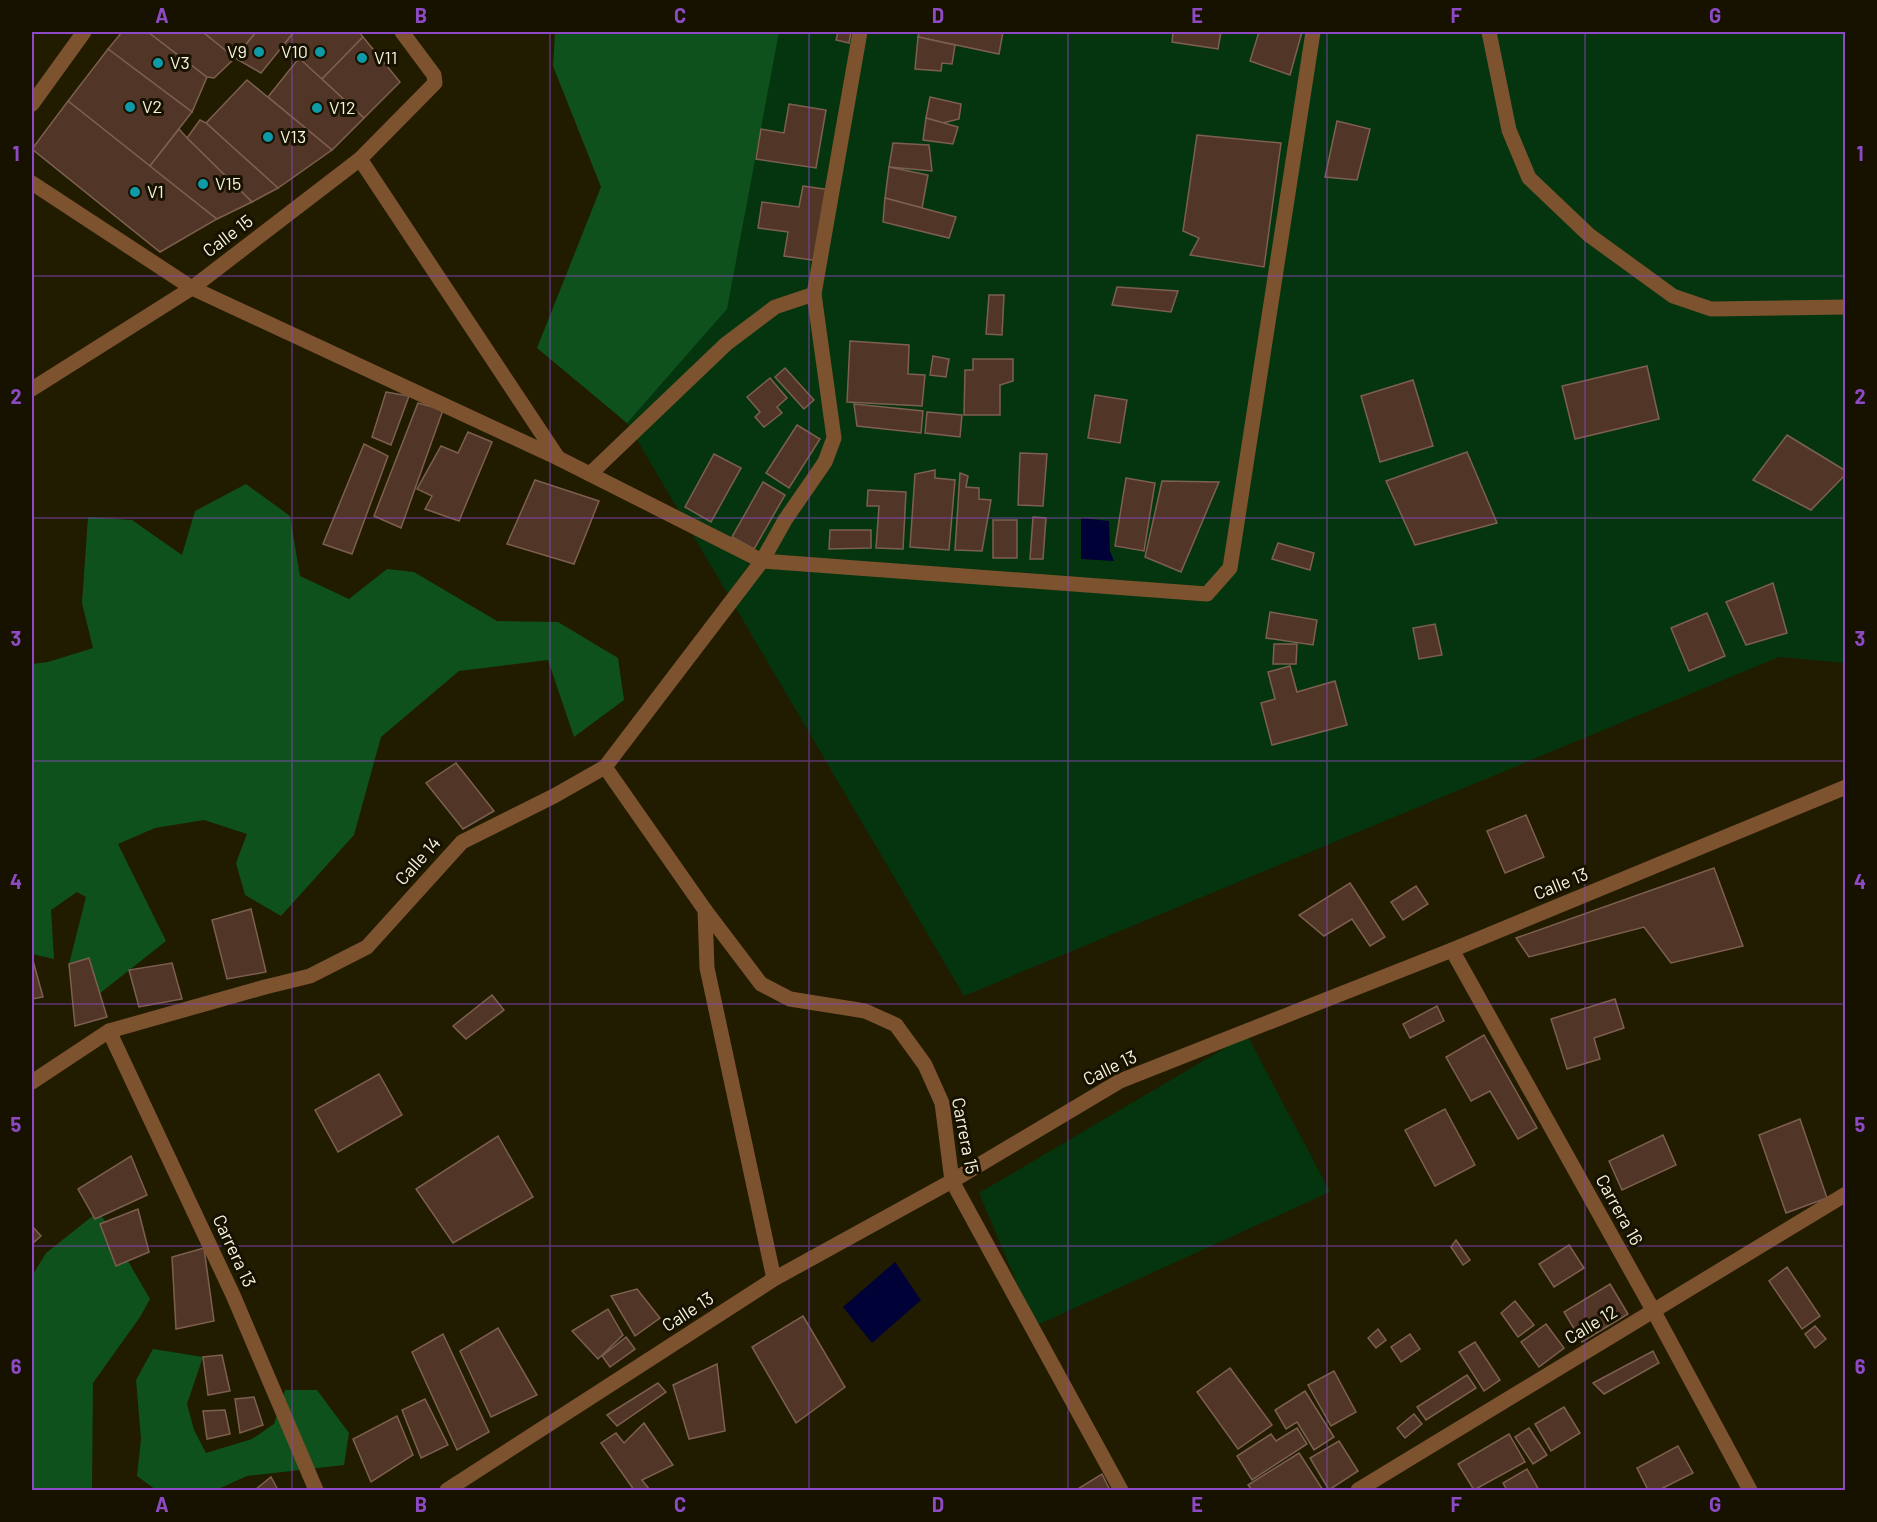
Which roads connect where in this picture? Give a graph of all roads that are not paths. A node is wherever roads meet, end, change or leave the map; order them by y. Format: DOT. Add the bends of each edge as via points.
graph roads {
  1 [pos="84,32"];
  2 [pos="402,32"];
  3 [pos="860,32"];
  4 [pos="1313,32"];
  5 [pos="1489,32"];
  6 [pos="32,104"];
  7 [pos="360,159"];
  8 [pos="32,183"];
  9 [pos="192,288"];
  10 [pos="814,294"];
  11 [pos="1845,307"];
  12 [pos="32,389"];
  13 [pos="558,458"];
  14 [pos="590,474"];
  15 [pos="762,561"];
  16 [pos="605,767"];
  17 [pos="1845,788"];
  18 [pos="705,910"];
  19 [pos="1452,950"];
  20 [pos="110,1031"];
  21 [pos="32,1082"];
  22 [pos="952,1180"];
  23 [pos="1845,1194"];
  24 [pos="774,1279"];
  25 [pos="1653,1310"];
  26 [pos="316,1491"];
  27 [pos="447,1491"];
  28 [pos="1121,1491"];
  29 [pos="1358,1491"];
  30 [pos="1750,1491"];
  1 -- 6 [label="street"];
  2 -- 7 [label="street, Calle 15" via="434,75 435,83"];
  3 -- 10 [label="street, Calle 14"];
  4 -- 15 [label="street" via="1230,568 1207,594"];
  5 -- 11 [label="street" via="1509,130 1528,178 1589,235 1673,296 1711,309"];
  7 -- 9 [label="street, Calle 15"];
  7 -- 13 [label="street"];
  8 -- 9 [label="street"];
  9 -- 12 [label="street, Calle 15"];
  9 -- 13 [label="street"];
  10 -- 14 [label="street" via="774,307 726,344"];
  10 -- 15 [label="street, Calle 14" via="834,438 825,462"];
  13 -- 14 [label="street"];
  14 -- 15 [label="street"];
  15 -- 16 [label="street, Calle 14"];
  16 -- 18 [label="street, Carrera 15"];
  16 -- 20 [label="street, Calle 14" via="462,842 367,947 310,976"];
  17 -- 19 [label="street, Calle 13"];
  18 -- 22 [label="street, Carrera 15" via="761,984 790,999 865,1011 897,1025 925,1065 942,1103"];
  18 -- 24 [label="street" via="707,968"];
  19 -- 22 [label="street, Calle 13" via="1120,1081"];
  19 -- 25 [label="street, Carrera 16"];
  20 -- 21 [label="street, Calle 14"];
  20 -- 26 [label="street, Carrera 13" via="233,1295"];
  22 -- 24 [label="street, Calle 13"];
  22 -- 28 [label="street, Carrera 15"];
  23 -- 25 [label="street, Calle 12"];
  24 -- 27 [label="street, Calle 13"];
  25 -- 29 [label="street, Calle 12"];
  25 -- 30 [label="street, Carrera 16"];
}
